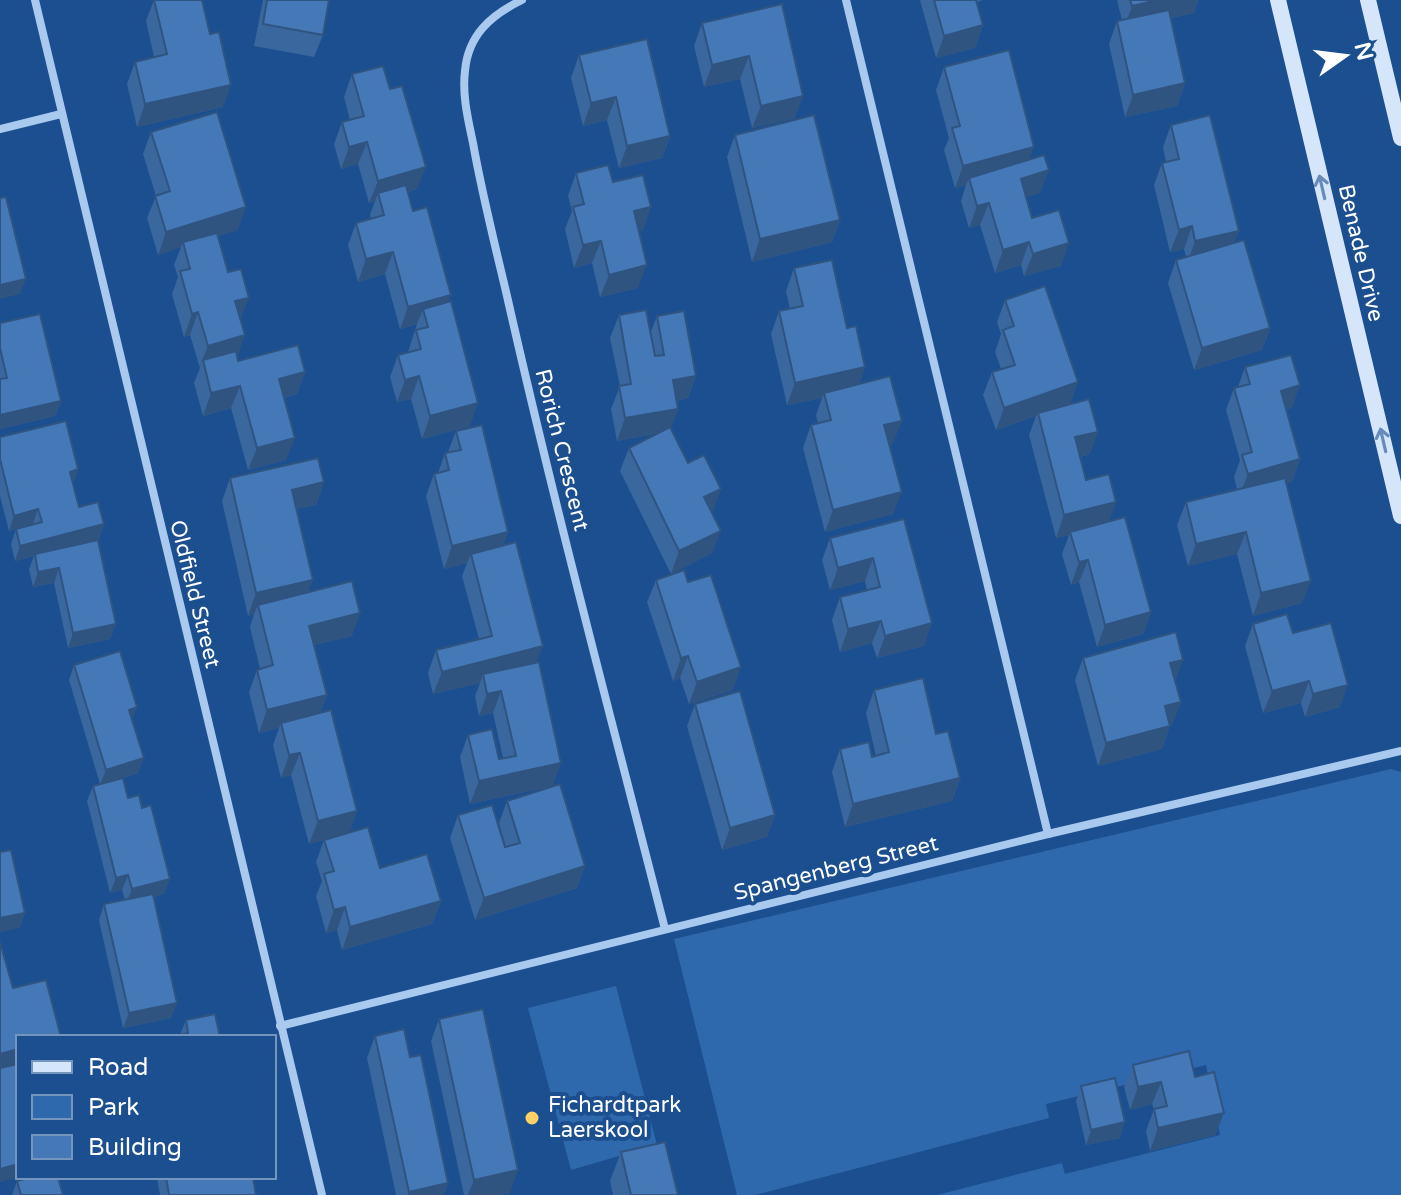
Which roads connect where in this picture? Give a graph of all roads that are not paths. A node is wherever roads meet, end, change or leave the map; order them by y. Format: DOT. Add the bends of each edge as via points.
graph roads {
  1 [pos="35,0"];
  2 [pos="522,0"];
  3 [pos="846,0"];
  4 [pos="1278,0"];
  5 [pos="1368,0"];
  6 [pos="61,114"];
  7 [pos="0,129"];
  8 [pos="1401,138"];
  9 [pos="1401,516"];
  10 [pos="1401,751"];
  11 [pos="1048,834"];
  12 [pos="665,929"];
  13 [pos="280,1026"];
  14 [pos="322,1195"];
  1 -- 6 [label="street, Oldfield Street"];
  2 -- 12 [label="street, Rorich Crescent" via="481,27 464,72 465,103 516,337"];
  3 -- 11 [label="street"];
  9 -- 4 [label="street, Benade Drive, one-way"];
  5 -- 8 [label="street"];
  6 -- 7 [label="street"];
  6 -- 13 [label="street, Oldfield Street"];
  10 -- 11 [label="street, Spangenberg Street"];
  11 -- 12 [label="street, Spangenberg Street"];
  12 -- 13 [label="street, Spangenberg Street"];
  13 -- 14 [label="street, Oldfield Street"];
}
